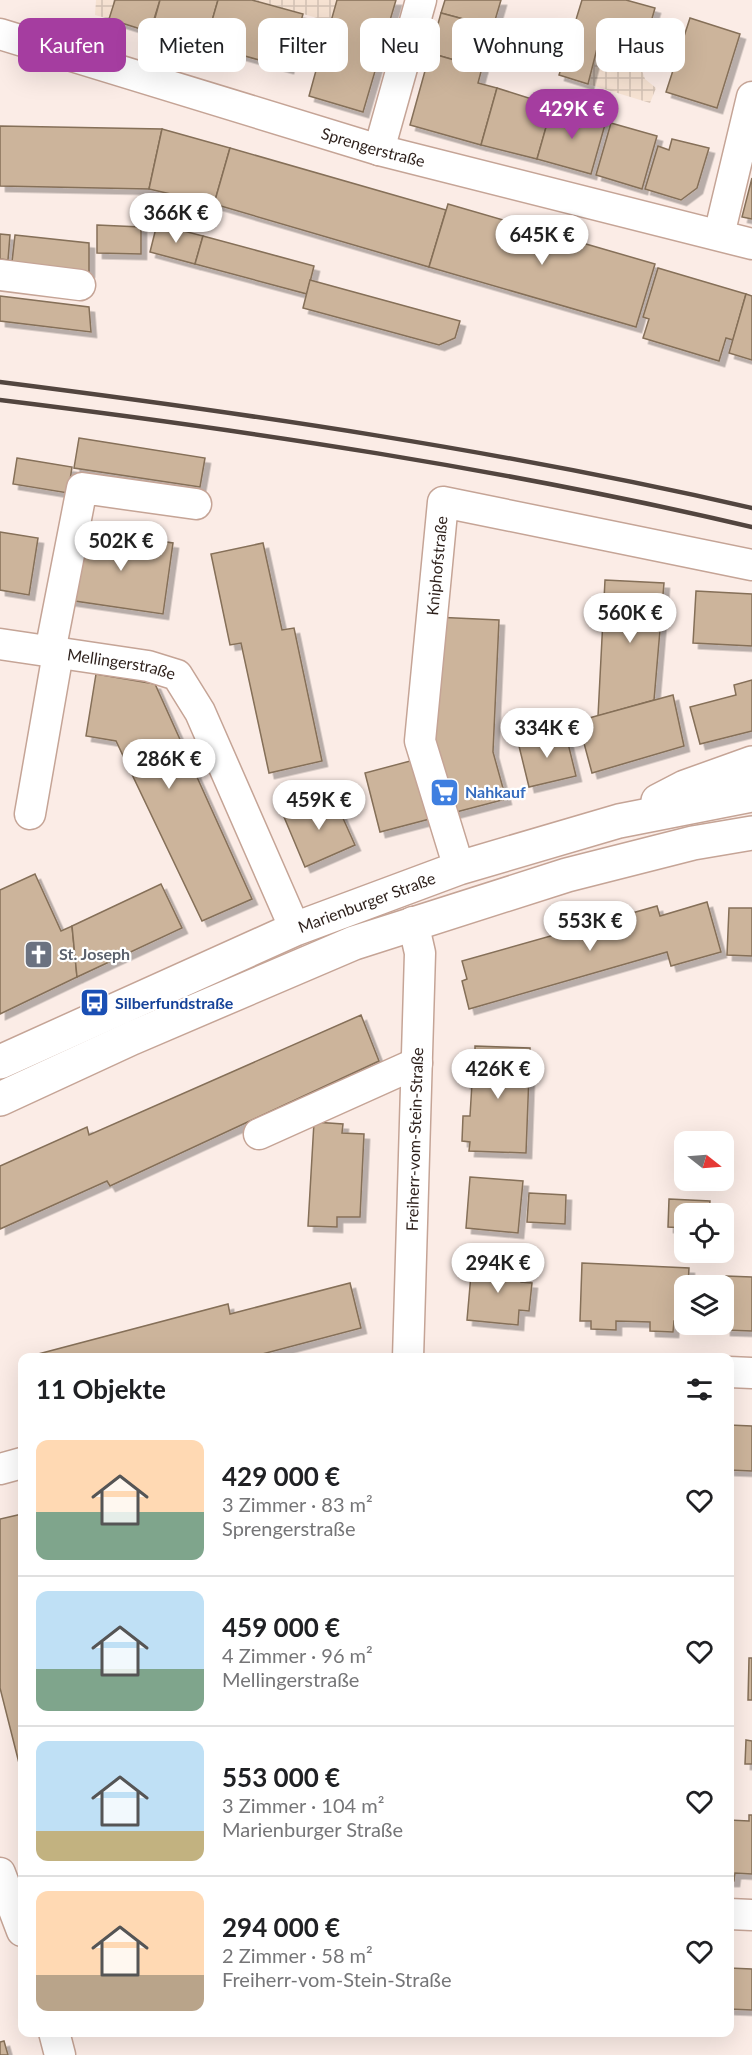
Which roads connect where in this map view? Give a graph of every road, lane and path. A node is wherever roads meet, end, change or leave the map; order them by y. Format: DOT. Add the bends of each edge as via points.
graph roads {
  1 [pos="421,0"];
  2 [pos="0,34"];
  3 [pos="752,97"];
  4 [pos="379,150"];
  5 [pos="719,235"];
  6 [pos="752,244"];
  7 [pos="0,275"];
  8 [pos="80,285"];
  9 [pos="196,504"];
  10 [pos="752,565"];
  11 [pos="0,644"];
  12 [pos="54,652"];
  13 [pos="752,763"];
  14 [pos="752,795"];
  15 [pos="30,814"];
  16 [pos="619,821"];
  17 [pos="752,832"];
  18 [pos="459,868"];
  19 [pos="290,918"];
  20 [pos="413,922"];
  21 [pos="0,1062"];
  22 [pos="417,1063"];
  23 [pos="0,1100"];
  24 [pos="259,1134"];
  25 [pos="408,1353"];
  26 [pos="734,1372"];
  27 [pos="752,1373"];
  28 [pos="18,1464"];
  29 [pos="0,1469"];
  30 [pos="7,1886"];
  31 [pos="734,1914"];
  32 [pos="752,1915"];
  33 [pos="18,1918"];
  34 [pos="55,2037"];
  35 [pos="60,2055"];
  1 -- 4 [label="street"];
  2 -- 4 [label="street, Sprengerstraße"];
  3 -- 5 [label="street"];
  4 -- 5 [label="street, Sprengerstraße"];
  5 -- 6 [label="street, Sprengerstraße"];
  7 -- 8 [label="street"];
  9 -- 12 [label="street" via="82,488"];
  10 -- 18 [label="street, Kniphofstraße" via="443,502 420,741"];
  11 -- 12 [label="street, Mellingerstraße"];
  12 -- 15 [label="street"];
  12 -- 19 [label="street, Mellingerstraße" via="148,666 177,675 200,711"];
  13 -- 16 [label="main road" via="685,787"];
  14 -- 16 [label="main road, Marienburger Straße"];
  16 -- 18 [label="main road, Marienburger Straße"];
  17 -- 20 [label="main road, Marienburger Straße" via="567,875"];
  18 -- 19 [label="main road, Marienburger Straße"];
  19 -- 21 [label="main road, Marienburger Straße"];
  20 -- 22 [label="street, Freiherr-vom-Stein-Straße" via="420,953"];
  20 -- 23 [label="main road, Marienburger Straße" via="354,943 132,1038"];
  22 -- 24 [label="street"];
  22 -- 25 [label="street, Freiherr-vom-Stein-Straße"];
  26 -- 27 [label="street"];
  28 -- 29 [label="street"];
  30 -- 33 [label="street"];
  31 -- 32 [label="street"];
  34 -- 35 [label="street"];
}
